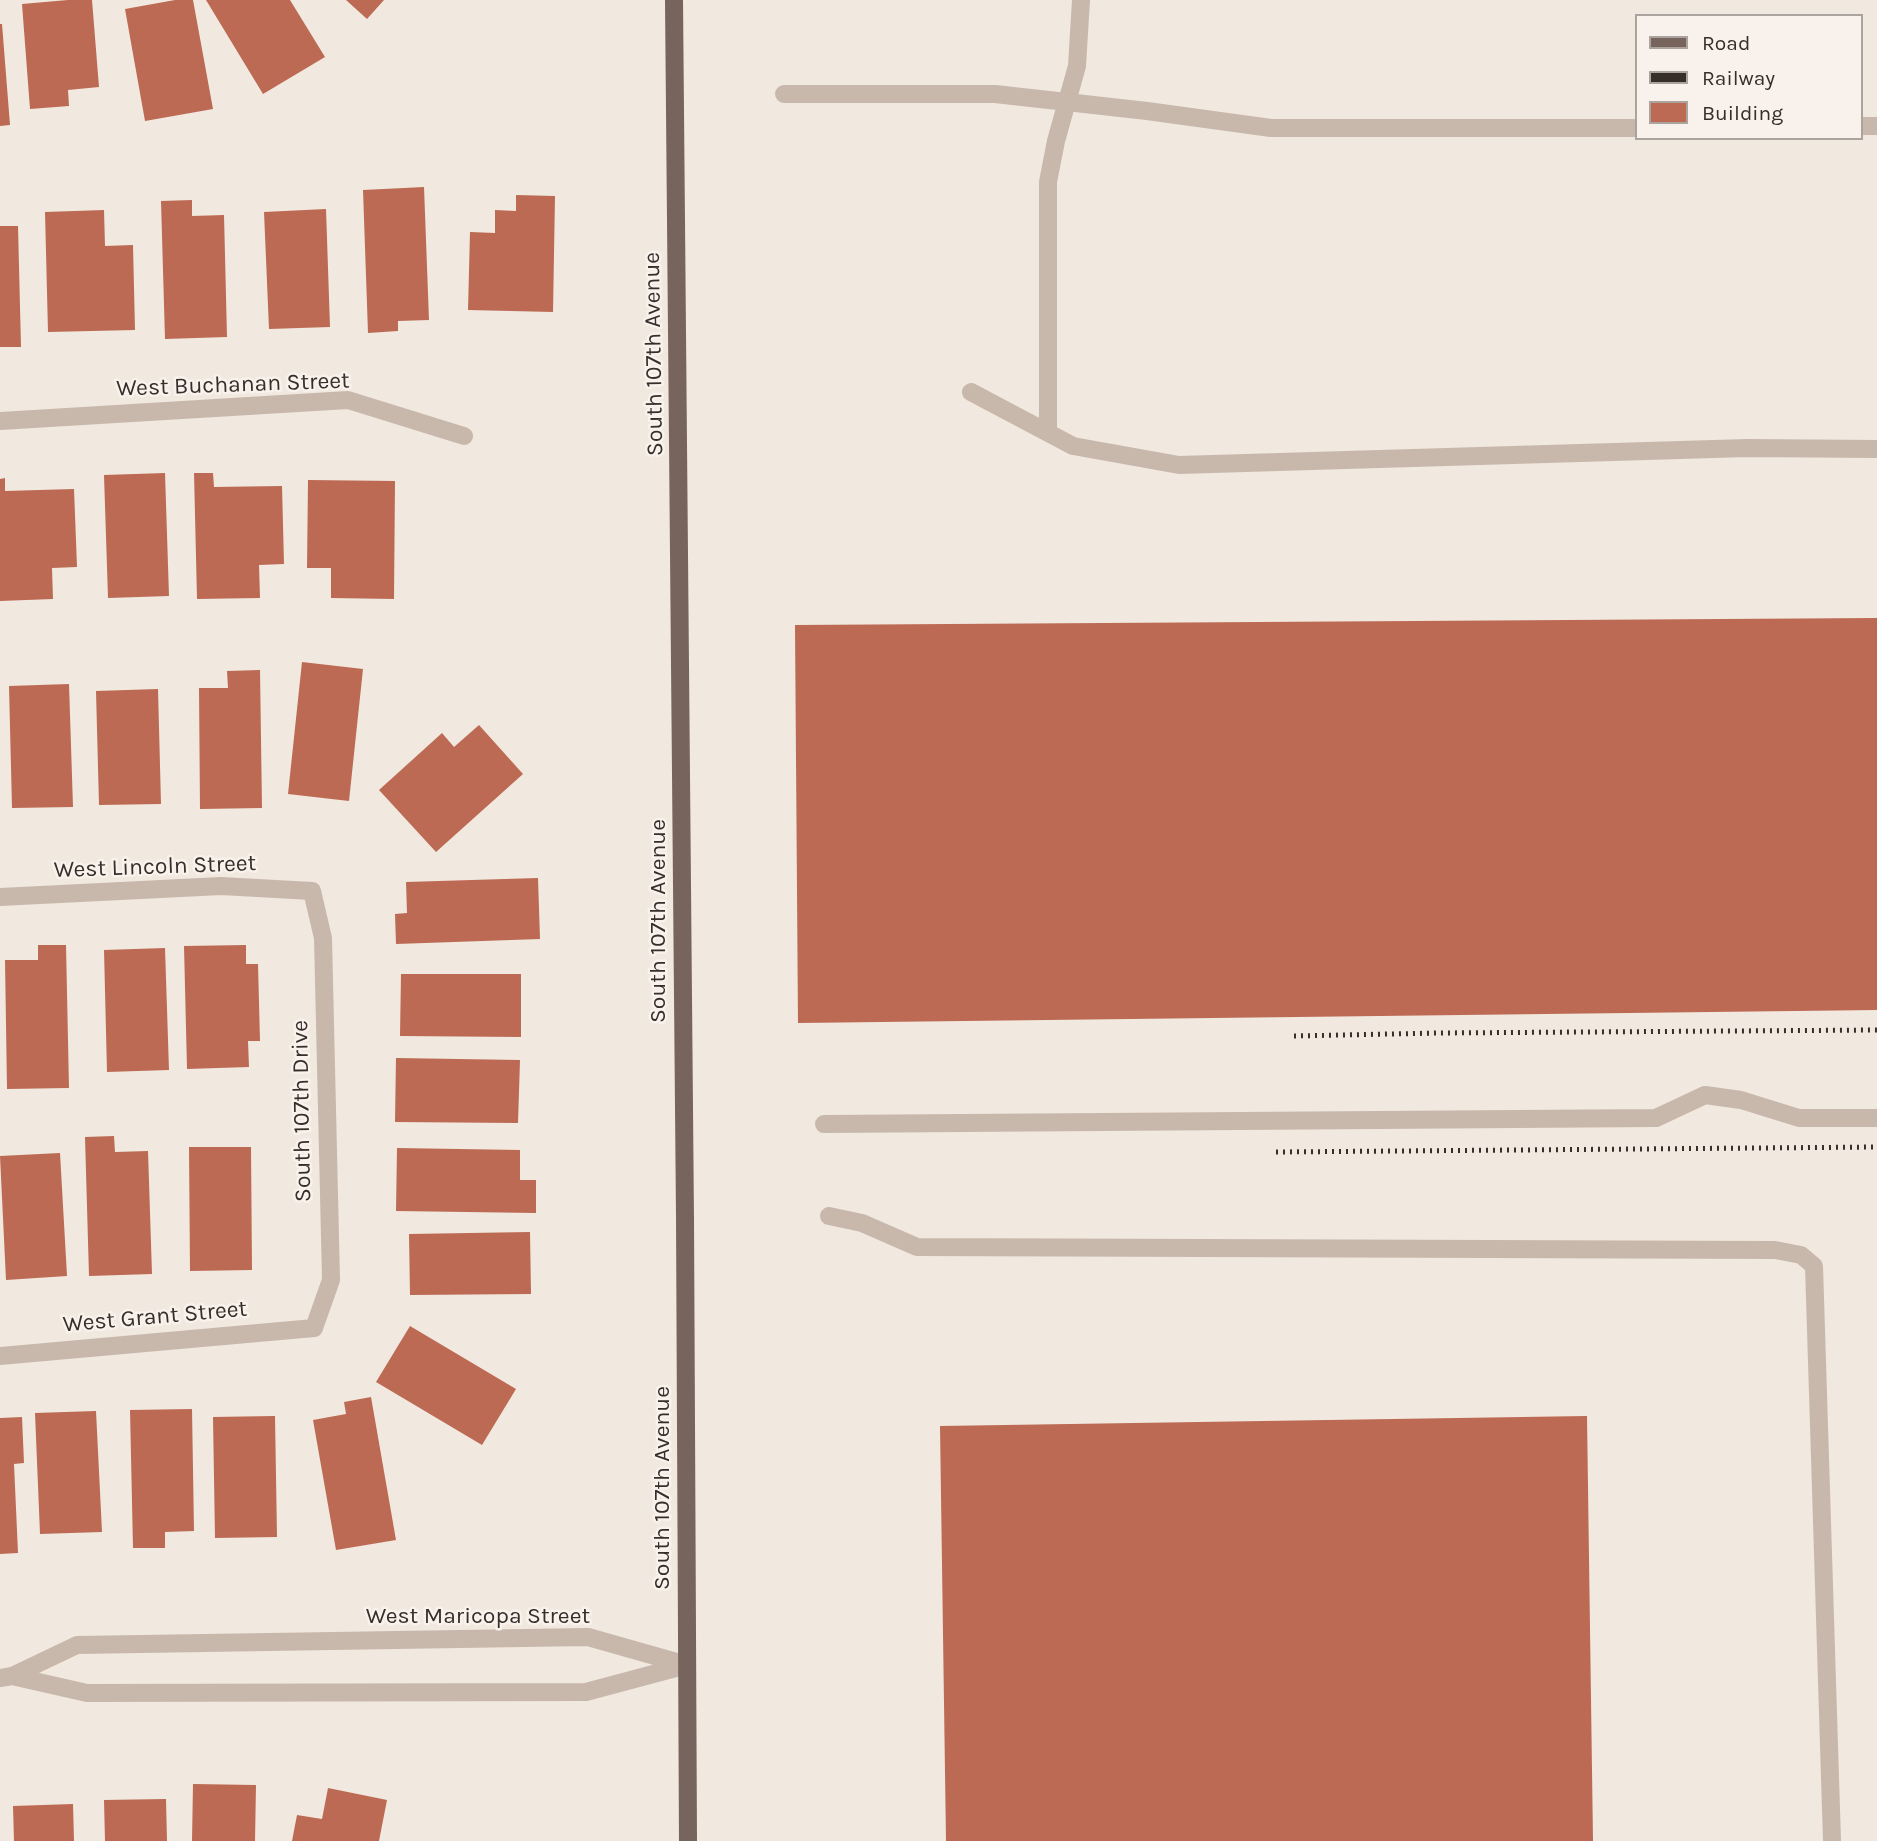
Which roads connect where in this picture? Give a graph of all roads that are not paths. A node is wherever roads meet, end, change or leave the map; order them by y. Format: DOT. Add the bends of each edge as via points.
graph roads {
  1 [pos="674,0"];
  2 [pos="1081,0"];
  3 [pos="784,94"];
  4 [pos="1068,102"];
  5 [pos="1636,128"];
  6 [pos="971,392"];
  7 [pos="0,421"];
  8 [pos="1048,433"];
  9 [pos="464,436"];
  10 [pos="1877,449"];
  11 [pos="312,891"];
  12 [pos="0,897"];
  13 [pos="1877,1118"];
  14 [pos="824,1124"];
  15 [pos="829,1216"];
  16 [pos="314,1328"];
  17 [pos="0,1356"];
  18 [pos="687,1665"];
  19 [pos="6,1677"];
  20 [pos="688,1841"];
  21 [pos="1832,1841"];
  1 -- 18 [label="main road, South 107th Avenue"];
  2 -- 4 [label="street" via="1077,66"];
  3 -- 4 [label="street" via="995,94"];
  4 -- 5 [label="street" via="1271,128"];
  4 -- 8 [label="street" via="1048,182"];
  6 -- 8 [label="street"];
  7 -- 9 [label="street, West Buchanan Street" via="348,400"];
  8 -- 10 [label="street" via="1073,446 1179,465 1747,447"];
  11 -- 12 [label="street, West Lincoln Street" via="221,886"];
  11 -- 16 [label="street, South 107th Drive" via="323,938 331,1280"];
  13 -- 14 [label="street" via="1799,1118 1741,1100 1705,1095 1656,1118"];
  15 -- 21 [label="street" via="862,1223 916,1247 1775,1250 1801,1255 1814,1266"];
  16 -- 17 [label="street, West Grant Street"];
  18 -- 19 [label="street, West Maricopa Street" via="586,1692 88,1693"];
  18 -- 19 [label="street, West Maricopa Street" via="588,1637 77,1645"];
  18 -- 20 [label="main road, South 107th Avenue"];
}
